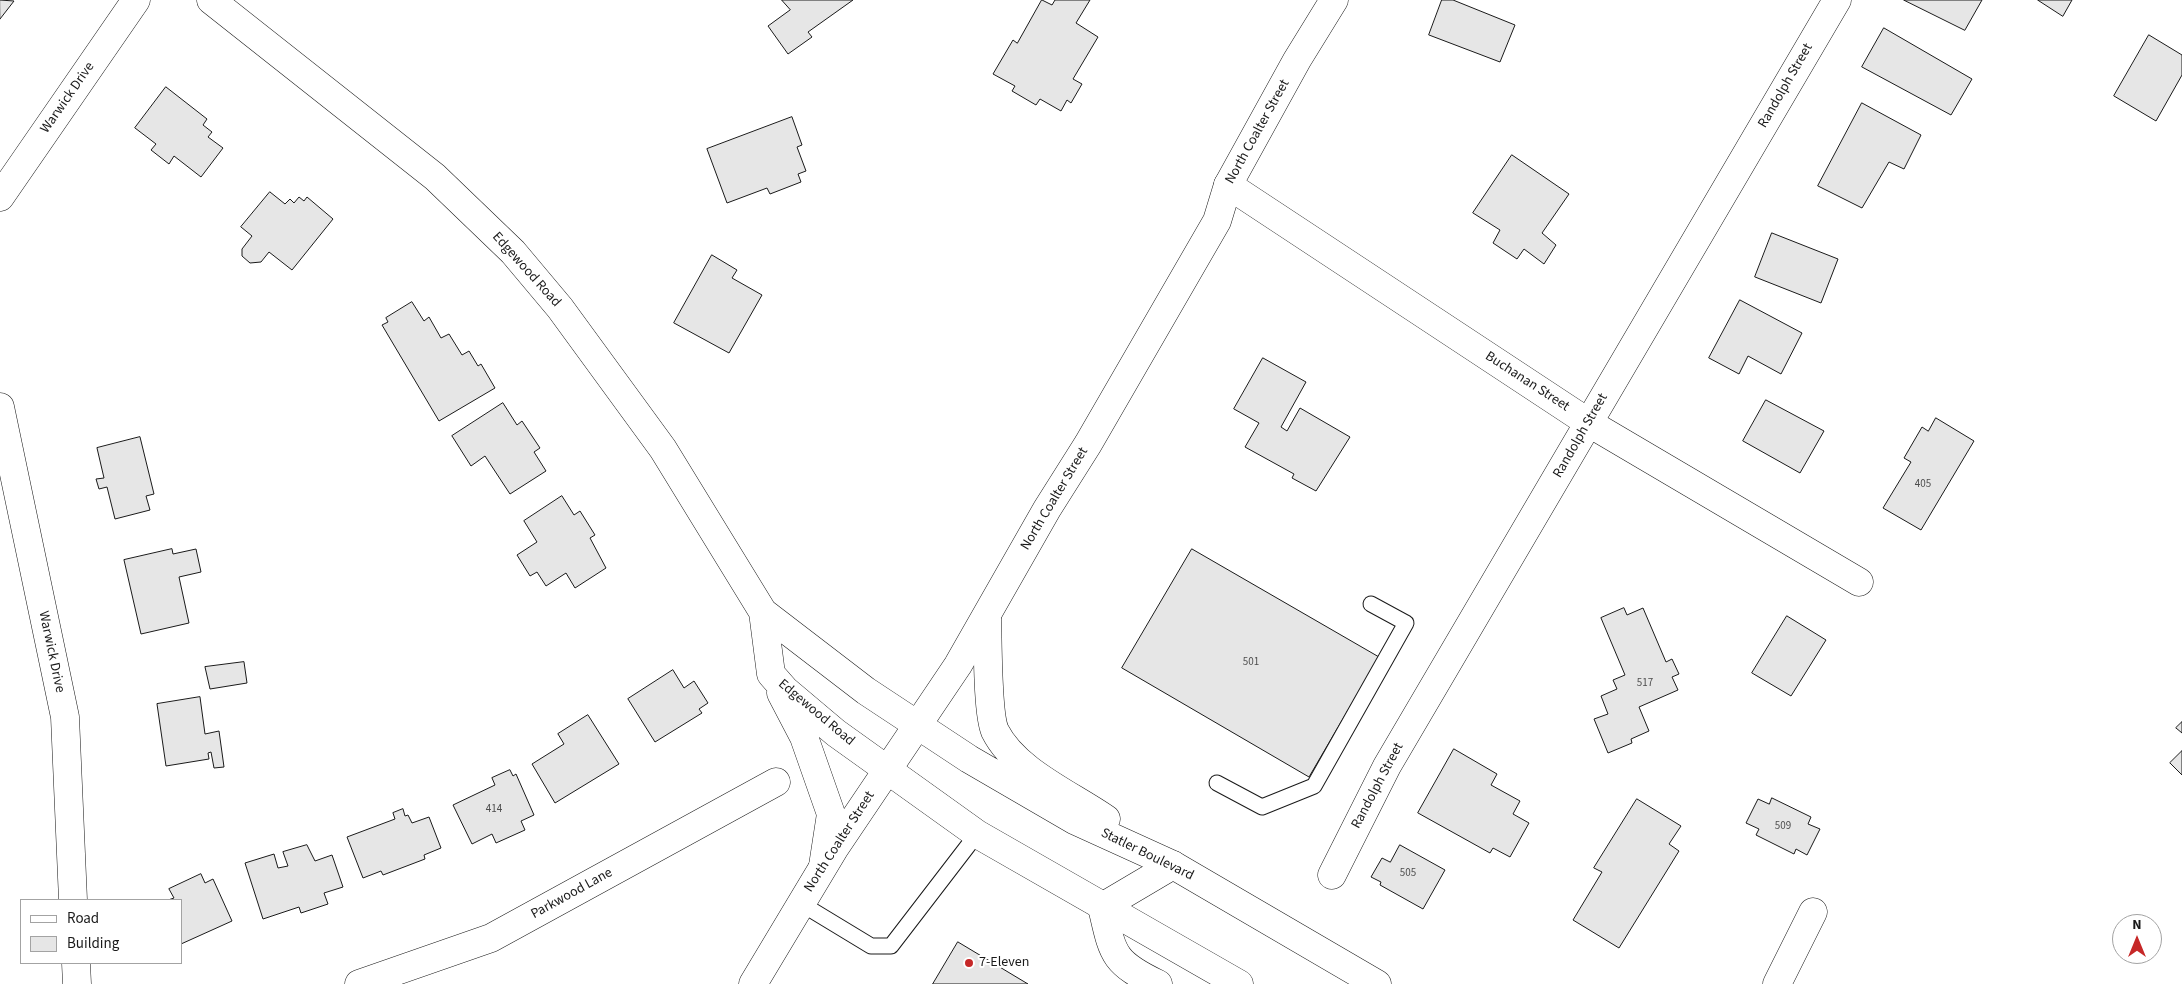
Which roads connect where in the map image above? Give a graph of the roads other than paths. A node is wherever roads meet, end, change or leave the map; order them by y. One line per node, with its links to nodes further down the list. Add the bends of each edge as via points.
1 (136, 0): 6 (street, Warwick Drive)
2 (211, 0): 11 (street, Edgewood Road, via 434,177 513,252 566,315 663,449)
3 (1334, 0): 5 (street, North Coalter Street)
4 (1837, 0): 8 (street, Randolph Street)
5 (1228, 185): 8 (street, Buchanan Street); 12 (street, North Coalter Street, via 1217,220)
6 (0, 197)
7 (0, 407): 22 (street, Warwick Drive, via 65,717)
8 (1589, 423): 9 (street, Buchanan Street); 21 (street, Randolph Street, via 1387,766)
9 (1859, 582)
10 (1370, 604): 17 (lane, via 1406,623 1314,786 1262,807)
11 (763, 612): 13 (street, Edgewood Road); 14 (street, Edgewood Road, via 850,680)
12 (987, 616): 14 (street, North Coalter Street); 19 (street, via 992,714 995,730 1007,748 1018,762)
13 (771, 674): 15 (street, Edgewood Road, via 836,733); 20 (street, via 804,737 831,814)
14 (917, 725): 15 (street, North Coalter Street); 19 (street, Statler Boulevard, via 1074,820)
15 (887, 770): 18 (street); 20 (street, North Coalter Street)
16 (776, 782): 28 (street, Parkwood Lane, via 491,938)
17 (1217, 783)
18 (977, 834): 23 (lane, via 891,946 871,946); 24 (street)
19 (1173, 865): 24 (street); 32 (street, Statler Boulevard)
20 (823, 866): 23 (street, North Coalter Street)
21 (1332, 875)
22 (74, 899)
23 (800, 903): 29 (street, North Coalter Street)
24 (1102, 907): 30 (street, via 1112,950 1123,964); 31 (street)
25 (1813, 912): 33 (street)
26 (76, 964): 27 (street)
27 (77, 984)
28 (359, 984)
29 (753, 984)
30 (1158, 984)
31 (1239, 984)
32 (1377, 984)
33 (1777, 984)

